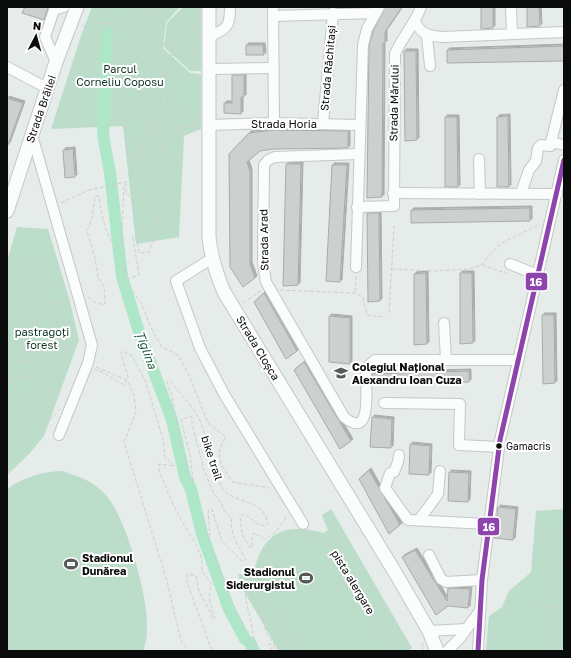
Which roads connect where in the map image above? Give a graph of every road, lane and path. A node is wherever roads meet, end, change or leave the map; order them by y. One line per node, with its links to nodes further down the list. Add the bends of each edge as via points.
1 (64, 7): 35 (street, via 54,10 45,37)
2 (107, 7): 21 (path, via 100,12)
3 (134, 7): 13 (path)
4 (141, 7): 11 (path)
5 (158, 7): 15 (path)
6 (175, 7): 15 (path)
7 (196, 7): 18 (path); 33 (path, via 174,28)
8 (230, 7): 30 (street, via 230,20 226,28)
9 (422, 7): 20 (street, Strada Mărului)
10 (511, 7): 28 (street)
11 (145, 9): 15 (path); 19 (path)
12 (378, 10): 17 (street); 52 (street, via 367,29 363,45)
13 (133, 11): 23 (path); 24 (path)
14 (273, 11): 17 (street); 38 (street)
15 (158, 12): 19 (path); 32 (path)
16 (74, 13): 25 (path); 35 (main road, Strada Brăilei)
17 (333, 13): 51 (street, Strada Răchitași)
18 (205, 16): 30 (main road, Strada Cloșca); 33 (path); 33 (path, via 196,67)
19 (145, 18): 24 (path)
20 (415, 22): 29 (street, via 419,30); 74 (street, Strada Mărului, via 400,43 396,54)
21 (94, 23): 22 (path); 25 (path)
22 (118, 24): 23 (path); 67 (path)
23 (121, 24): 26 (path)
24 (133, 24): 26 (path)
25 (92, 31): 49 (path, via 77,79)
26 (133, 31): 31 (path, via 137,40)
27 (564, 32): 28 (street)
28 (512, 33): 29 (street)
29 (427, 36): 36 (street)
30 (209, 37): 39 (main road, Strada Cloșca)
31 (141, 42): 32 (path); 44 (path, via 133,49 132,60)
32 (154, 43): 33 (path); 34 (path)
33 (172, 45): 46 (path)
34 (153, 50): 40 (path); 43 (path, via 162,52 165,57)
35 (56, 62): 41 (main road, Strada Brăilei)
36 (430, 66)
37 (7, 67): 41 (street)
38 (274, 68): 39 (street); 50 (street)
39 (210, 69): 53 (main road, Strada Cloșca)
40 (150, 82): 43 (path); 44 (path, via 141,85)
41 (48, 88): 57 (main road, Strada Brăilei)
42 (564, 90): 61 (street)
43 (161, 92): 47 (path); 56 (path)
44 (138, 94): 45 (path)
45 (140, 98): 48 (path); 59 (path, via 139,102)
46 (168, 98): 54 (path, via 200,126); 55 (path)
47 (153, 101): 48 (path); 56 (path)
48 (149, 103): 60 (path)
49 (70, 117)
50 (274, 123): 51 (street, Strada Horia); 53 (street, Strada Horia)
51 (323, 123): 52 (street, Strada Horia)
52 (360, 124): 66 (street)
53 (209, 125): 85 (main road, Strada Cloșca, via 209,237)
54 (187, 127): 55 (path); 63 (path)
55 (164, 129): 58 (path, via 164,133)
56 (157, 131): 58 (path)
57 (32, 135): 78 (street); 80 (main road, Strada Brăilei)
58 (158, 137): 60 (path); 63 (path)
59 (151, 138): 60 (path); 64 (path)
60 (154, 138): 69 (path, via 152,152)
61 (551, 142): 62 (street); 75 (street, via 550,146 541,145 538,148 536,161 529,170)
62 (564, 145)
63 (162, 149): 68 (path)
64 (141, 152): 65 (path, via 143,163 139,164); 65 (path, via 140,141 136,141)
65 (138, 153): 67 (path)
66 (358, 154): 79 (street); 91 (street, Strada Arad, via 274,157 264,165 263,263 266,282)
67 (128, 156): 78 (path, via 131,181 89,190)
68 (161, 158): 69 (path); 72 (path, via 166,167)
69 (155, 159): 73 (path, via 153,172)
70 (479, 159): 76 (street)
71 (564, 160): 77 (street)
72 (164, 181): 73 (path); 81 (path)
73 (158, 183): 82 (path)
74 (393, 193): 76 (street); 79 (street, Strada Mărului, via 394,206)
75 (521, 193): 76 (street); 77 (street)
76 (480, 194)
77 (557, 194): 83 (street)
78 (53, 207): 95 (street)
79 (357, 207): 87 (street)
80 (7, 211)
81 (168, 212): 82 (path); 82 (path, via 170,222 164,226 159,221)
82 (161, 213)
83 (551, 218): 86 (path, via 500,244); 90 (street)
84 (394, 226): 88 (path)
85 (212, 259): 97 (main road, Strada Cloșca, via 224,292); 129 (street, via 176,281 200,348)
86 (481, 265): 88 (path, via 458,271); 89 (path)
87 (356, 267): 93 (path)
88 (392, 269): 98 (path)
89 (509, 269): 90 (street)
90 (538, 275): 110 (street)
91 (270, 289): 93 (path); 97 (path, via 260,291); 109 (street, Strada Arad, via 344,417 350,421 358,422 367,409 366,371 375,360)
92 (20, 290): 94 (path, via 23,288); 94 (path, via 30,261 42,260 43,268 40,271 46,279); 100 (path); 103 (path, via 42,311 37,317 38,326 34,327 22,303 17,303 23,338)
93 (355, 293): 99 (path, via 363,296 367,315)
94 (42, 298): 96 (path, via 48,304)
95 (79, 299): 96 (path); 111 (street, via 92,345); 125 (path, bike trail, via 88,297 94,302 103,305 105,303 104,286 98,278 87,231 96,196 98,194 108,235 115,247 120,247 124,184 129,196 140,180 150,186 157,206 159,236 153,240 150,252 142,254 134,237 139,275 128,279 123,264 125,280 141,303 162,347 178,355 190,377 208,424 226,437 221,444 220,464 233,482 268,488)
96 (60, 304): 101 (path)
97 (234, 309): 142 (main road, Strada Cloșca)
98 (389, 313)
99 (383, 317)
100 (7, 319)
101 (64, 320): 104 (path, via 58,319); 106 (path)
102 (444, 323): 109 (street)
103 (7, 334)
104 (54, 336): 105 (path); 107 (path, via 30,352 10,358)
105 (56, 341): 106 (path, via 62,347); 108 (path, via 46,344 43,352 35,352 36,362 30,364 18,361 16,369 20,378 28,379 36,374 54,356 65,354)
106 (71, 347): 108 (path)
107 (7, 356)
108 (67, 359): 114 (path, via 61,368 40,385 29,401)
109 (446, 360): 110 (street)
110 (517, 360): 121 (street)
111 (88, 365): 113 (path); 113 (path, via 124,384); 120 (street)
112 (7, 374): 114 (path, via 10,379 12,372 17,400)
113 (127, 380): 144 (path, via 134,396 136,412 124,442 167,581 182,641); 145 (path, via 120,354 122,351 132,356 145,380 166,457 175,466 159,464 158,470 171,500 195,541 202,571 211,583 209,599 215,618 212,619 199,592 196,576 187,574 187,582)
114 (21, 403): 117 (path)
115 (384, 403): 121 (street, via 460,404 459,445)
116 (62, 406): 122 (path, via 39,432 33,436 23,437)
117 (7, 407)
118 (7, 414): 119 (path, via 24,418 30,414 44,391 52,390 55,393 41,422)
119 (7, 429)
120 (59, 435)
121 (499, 447): 128 (street)
122 (7, 449)
123 (399, 454): 127 (street, via 397,468 390,473 385,488 408,520)
124 (440, 471): 127 (street, via 438,494)
125 (274, 486)
126 (291, 513): 143 (path, bike trail, via 276,532 265,539 254,533 250,548 242,534 240,516 244,514 265,526 268,524 263,512 225,493 195,411 170,381 167,382 191,483 193,480 190,455 181,420 190,416 206,476 223,510 232,518 230,523 235,538 246,560 242,561 222,541 212,509 208,511 210,535 206,532 228,594)
127 (419, 520): 128 (street)
128 (489, 524): 136 (street)
129 (300, 529): 151 (path, via 280,538 265,557 260,582 269,603); 152 (path, pista alergare, via 333,547 390,644)
130 (564, 533): 132 (path, via 558,533)
131 (564, 550): 132 (path)
132 (554, 552): 135 (path)
133 (429, 555): 136 (street, via 441,580)
134 (564, 561): 135 (path)
135 (553, 563): 138 (path)
136 (482, 580): 140 (street)
137 (529, 604): 138 (path)
138 (548, 607): 139 (path); 156 (path)
139 (564, 608)
140 (479, 612): 141 (street); 155 (street)
141 (466, 629): 142 (street); 154 (street)
142 (429, 631): 153 (main road, Strada Cloșca)
143 (249, 637): 146 (path); 147 (path)
144 (190, 651)
145 (212, 651)
146 (246, 651)
147 (257, 651): 150 (path, via 245,603 245,582 263,618 266,632)
148 (272, 651): 149 (path, via 269,644 273,645)
149 (275, 651)
150 (279, 651)
151 (300, 651)
152 (387, 651)
153 (437, 651)
154 (447, 651)
155 (478, 651)
156 (546, 651)

